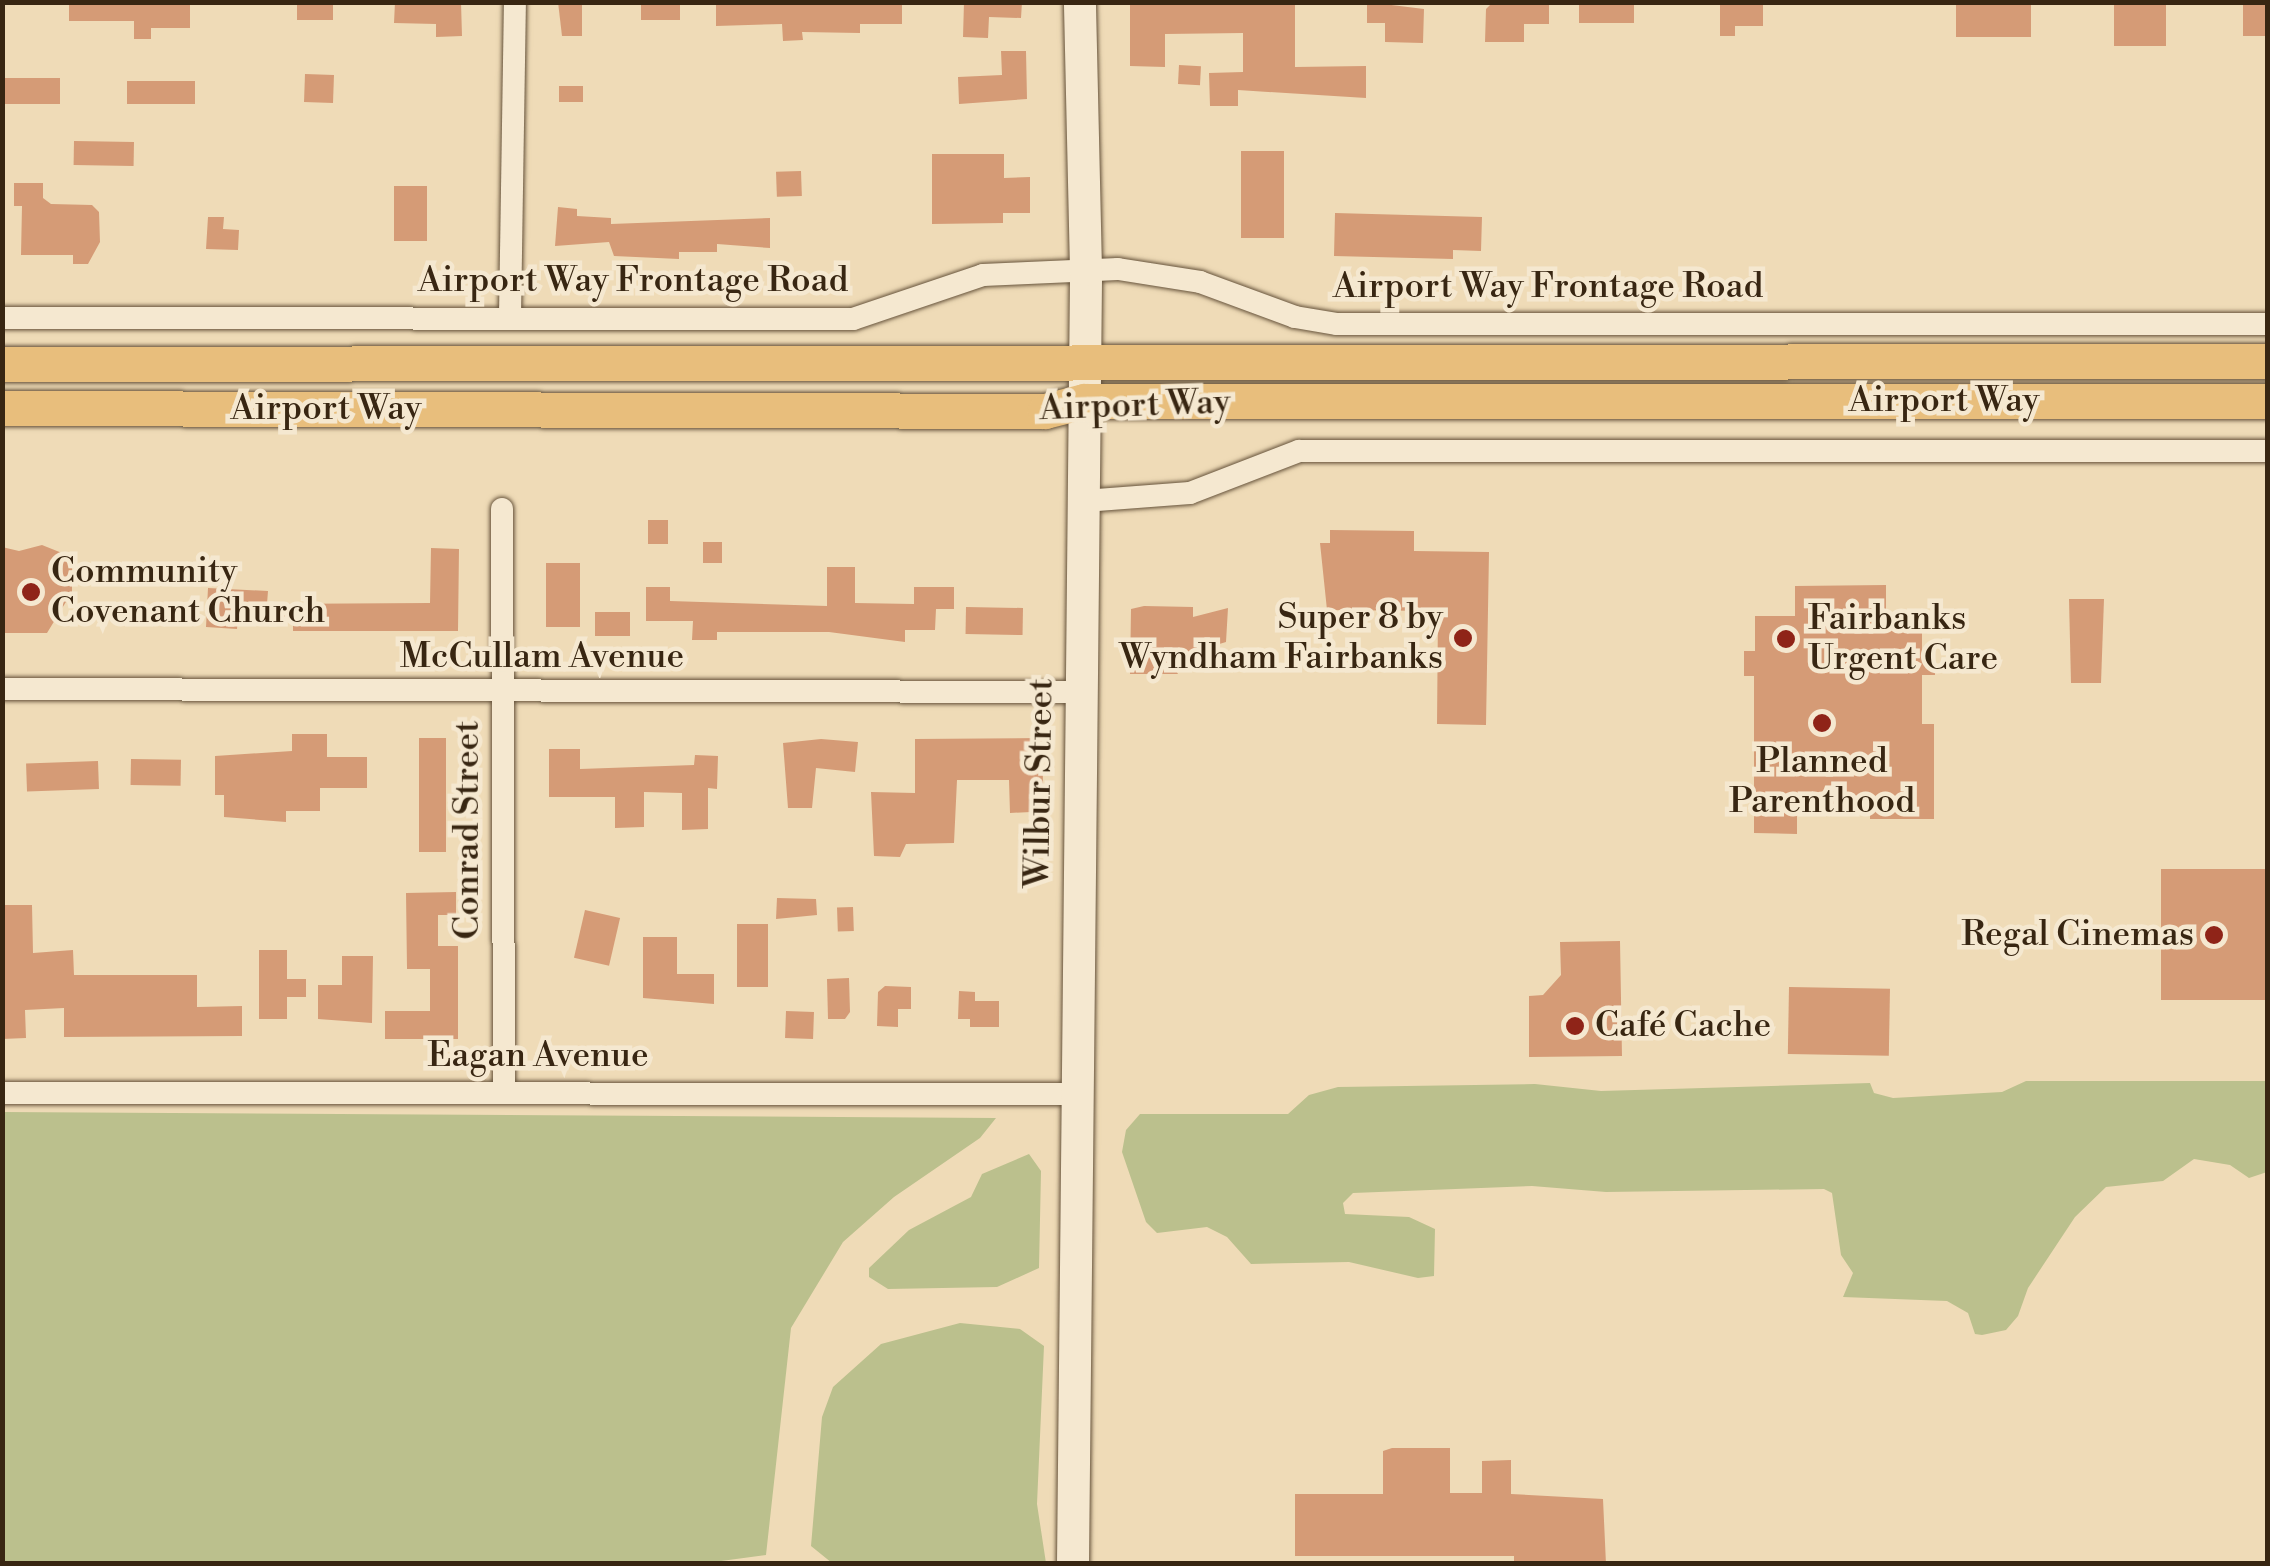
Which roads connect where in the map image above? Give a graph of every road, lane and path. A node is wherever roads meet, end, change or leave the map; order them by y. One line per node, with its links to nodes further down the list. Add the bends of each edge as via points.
1 (515, 2): 4 (street)
2 (1080, 2): 3 (street, Wilbur Street)
3 (1086, 270): 4 (street, Airport Way Frontage Road, via 983,276 853,319); 6 (street, Airport Way Frontage Road, via 1200,282 1295,318 1336,324); 9 (street, Wilbur Street)
4 (510, 316): 5 (street, Airport Way Frontage Road)
5 (2, 318)
6 (2268, 324)
7 (2268, 361): 9 (main road, Airport Way)
8 (2, 364): 9 (main road, Airport Way)
9 (1086, 364): 10 (street, Wilbur Street)
10 (1084, 401): 11 (main road, Airport Way); 12 (main road, Airport Way, via 1044,411); 14 (street, Wilbur Street)
11 (2268, 401)
12 (2, 408)
13 (2268, 452): 14 (street, via 1299,451 1190,493)
14 (1084, 501): 18 (street, Wilbur Street)
15 (502, 509): 17 (street, Conrad Street)
16 (2, 689): 17 (street, McCullam Avenue)
17 (503, 692): 18 (street, McCullam Avenue); 19 (street, Conrad Street)
18 (1080, 692): 21 (street, Wilbur Street)
19 (504, 1091): 20 (street, Eagan Avenue); 21 (street, Eagan Avenue)
20 (2, 1093)
21 (1074, 1094): 22 (street, Wilbur Street)
22 (1074, 1564)

